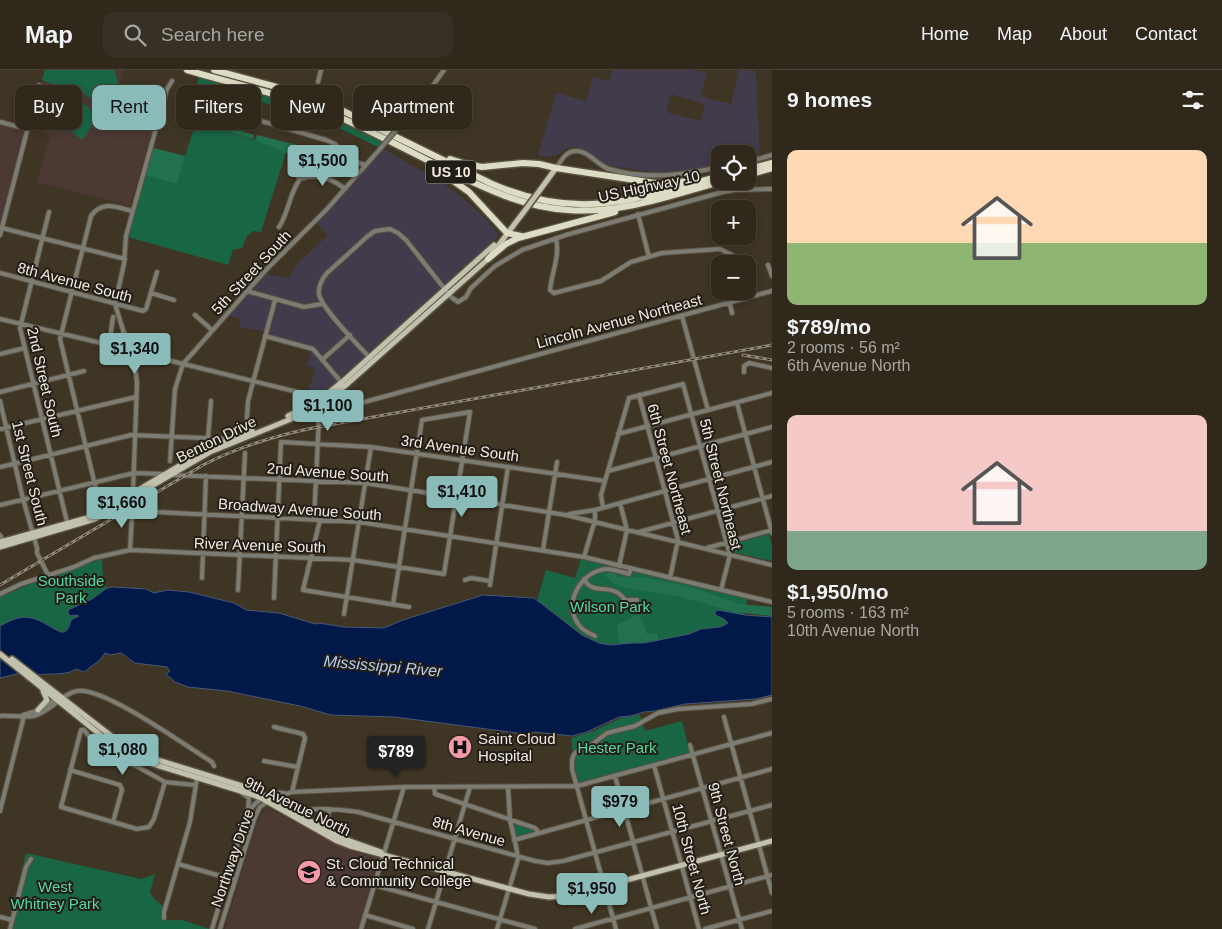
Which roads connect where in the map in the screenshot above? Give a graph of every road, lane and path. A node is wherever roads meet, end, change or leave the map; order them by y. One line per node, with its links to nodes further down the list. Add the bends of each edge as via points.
1 (188, 70): 12 (highway, US Highway 10 / US 10, via 315,107)
2 (214, 70): 11 (highway, US 10, via 309,98)
3 (321, 70): 6 (street)
4 (444, 70): 16 (street, 5th Street South, bridge)
5 (172, 81): 30 (street)
6 (318, 82)
7 (261, 121): 16 (street, via 326,140 335,144 350,160)
8 (0, 122): 9 (street)
9 (15, 126)
10 (27, 130): 34 (street)
11 (406, 141): 17 (highway, via 466,164); 23 (highway, US 10, via 504,189 538,200 566,204 632,200)
12 (398, 145): 29 (highway, US Highway 10 / US 10, via 490,191 534,206 592,211); 35 (highway, via 460,184)
13 (772, 155): 14 (street)
14 (756, 160)
15 (772, 163): 18 (highway)
16 (365, 165): 28 (street, 5th Street South)
17 (559, 166): 21 (street, via 567,154 576,151 606,168 650,175 681,175); 24 (highway, via 655,183); 35 (main road, Benton Drive, bridge)
18 (756, 167)
19 (292, 168): 25 (street)
20 (772, 168): 22 (highway)
21 (711, 170)
22 (756, 173)
23 (711, 178)
24 (711, 178)
25 (300, 179): 28 (street, via 321,177); 33 (street)
26 (711, 184): 29 (highway, US Highway 10 / US 10)
27 (772, 188): 32 (street, via 723,192)
28 (345, 189): 50 (street, 5th Street South)
29 (652, 201): 37 (highway)
30 (132, 211): 40 (street, via 109,206 95,210); 44 (street)
31 (49, 212): 39 (street, 2nd Street South)
32 (638, 214): 38 (street); 42 (street)
33 (279, 227)
34 (2, 228): 36 (street); 39 (street)
35 (507, 232): 37 (highway); 43 (main road, Benton Drive); 53 (main road, Benton Drive)
36 (0, 235)
37 (526, 236): 43 (highway, via 512,240)
38 (556, 238): 42 (street, via 558,254 551,292 601,281 627,264); 53 (street, via 500,262 477,282 462,301 454,300)
39 (42, 239): 40 (street); 49 (street, 2nd Street South)
40 (82, 248): 44 (street); 52 (street)
41 (731, 255): 42 (street, via 720,249)
42 (649, 257)
43 (488, 258): 53 (main road, Benton Drive)
44 (125, 259): 61 (street)
45 (768, 265): 48 (street)
46 (157, 272): 54 (street)
47 (0, 273): 49 (street, 8th Avenue South)
48 (772, 276)
49 (31, 282): 52 (street, 8th Avenue South); 68 (street, 2nd Street South)
50 (247, 291): 57 (street); 69 (street, 5th Street South)
51 (772, 291): 55 (street, Lincoln Avenue Northeast)
52 (71, 292): 61 (street, 8th Avenue South); 70 (street)
53 (447, 292): 62 (street, via 406,240 386,229 368,236 327,273 319,290); 80 (main road, Benton Drive)
54 (151, 293): 56 (street); 61 (street, 8th Avenue South, via 145,311)
55 (756, 295)
56 (174, 300)
57 (275, 300): 62 (street, via 304,307); 72 (street)
58 (729, 300): 60 (street)
59 (740, 300): 60 (street, Lincoln Avenue Northeast)
60 (730, 303): 63 (street); 65 (street, Lincoln Avenue Northeast)
61 (115, 304): 73 (street)
62 (322, 304): 71 (street)
63 (732, 312)
64 (195, 315): 69 (street)
65 (682, 316): 99 (street, Lincoln Avenue Northeast, via 346,407); 101 (street)
66 (113, 318): 74 (street)
67 (0, 319): 68 (street)
68 (20, 324): 70 (street); 75 (street, 2nd Street South)
69 (212, 330): 81 (street, 5th Street South)
70 (60, 334): 74 (street); 85 (street)
71 (350, 335): 79 (street); 80 (street)
72 (265, 336): 79 (street, via 309,347); 86 (street)
73 (125, 343): 74 (street); 76 (street); 78 (street)
74 (112, 346): 76 (street)
75 (25, 348): 77 (street); 87 (street, 2nd Street South)
76 (122, 348): 78 (street)
77 (0, 354)
78 (135, 354): 81 (street); 94 (street)
79 (323, 359): 88 (street)
80 (371, 359): 88 (main road, Benton Drive)
81 (183, 364): 86 (street); 113 (street, 5th Street South, via 175,389)
82 (772, 368): 84 (street, via 749,363 744,366)
83 (84, 371): 85 (street)
84 (744, 372)
85 (68, 375): 87 (street); 102 (street)
86 (253, 381): 92 (street); 112 (street)
87 (33, 384): 90 (street); 104 (street, 2nd Street South)
88 (343, 384): 89 (main road, Benton Drive); 95 (main road, Benton Drive)
89 (339, 390): 95 (main road, Benton Drive); 99 (main road)
90 (0, 392)
91 (772, 393): 98 (street)
92 (306, 394): 95 (street); 100 (main road, via 310,400)
93 (639, 395): 103 (street, 5th Street Northeast, via 683,384); 105 (street, 6th Street Northeast); 109 (street, via 629,398)
94 (136, 396): 102 (street); 111 (street)
95 (324, 399): 99 (street); 100 (main road, Benton Drive); 112 (main road, Benton Drive, via 296,416)
96 (0, 401): 106 (street, 1st Street South)
97 (210, 401): 114 (street)
98 (737, 403): 101 (street); 110 (street)
99 (336, 405): 116 (street, via 319,418)
100 (308, 406): 112 (main road, Benton Drive)
101 (708, 410): 103 (street)
102 (77, 411): 104 (street); 117 (street)
103 (692, 414): 105 (street); 118 (street, 5th Street Northeast)
104 (42, 419): 106 (street); 123 (street, 2nd Street South)
105 (647, 426): 109 (street); 124 (street, 6th Street Northeast)
106 (7, 427): 108 (street); 129 (street, 1st Street South)
107 (772, 427): 110 (street)
108 (0, 429)
109 (618, 434): 134 (street)
110 (745, 434): 118 (street); 132 (street)
111 (135, 435): 113 (street); 117 (street); 135 (street)
112 (246, 435): 115 (main road, Benton Drive); 120 (main road, Benton Drive)
113 (172, 436): 114 (street); 125 (street, 5th Street South)
114 (208, 438): 115 (street); 120 (street)
115 (230, 439): 120 (main road, Benton Drive)
116 (318, 444): 119 (street, 3rd Avenue South); 143 (street, 3rd Avenue South, via 281,442); 145 (street)
117 (85, 446): 123 (street); 147 (street)
118 (701, 446): 124 (street); 142 (street, 5th Street Northeast)
119 (371, 447): 122 (street, 3rd Avenue South); 148 (street)
120 (209, 450): 133 (main road, Benton Drive); 137 (main road, Benton Drive)
121 (245, 452): 141 (street)
122 (416, 453): 126 (street, 3rd Avenue South); 126 (street, via 422,420 470,412); 150 (street)
123 (50, 454): 129 (street); 149 (street, 2nd Street South)
124 (656, 458): 134 (street); 151 (street, 6th Street Northeast)
125 (170, 460)
126 (462, 460): 131 (street, 3rd Avenue South); 154 (street)
127 (557, 462): 138 (street)
128 (772, 462): 132 (street, 2nd Avenue South)
129 (15, 464): 130 (street); 155 (street, 1st Street South)
130 (0, 467)
131 (508, 467): 138 (street, 3rd Avenue South); 159 (street)
132 (754, 467): 142 (street, 2nd Avenue South); 156 (street)
133 (184, 471): 139 (main road, Benton Drive); 140 (street, 2nd Avenue South)
134 (608, 471): 146 (street)
135 (134, 473): 136 (street, 2nd Avenue South); 147 (street, 2nd Avenue South); 152 (street)
136 (152, 474): 137 (street, 2nd Avenue South); 144 (main road)
137 (165, 474): 139 (street, 2nd Avenue South); 144 (main road, Benton Drive)
138 (554, 474): 146 (street, 3rd Avenue South); 163 (street)
139 (172, 475): 140 (street, 2nd Avenue South); 164 (main road, Benton Drive)
140 (206, 476): 141 (street, 2nd Avenue South); 165 (street)
141 (243, 478): 143 (street, 2nd Avenue South); 167 (street)
142 (710, 478): 151 (street, 2nd Avenue South); 162 (street, 5th Street Northeast)
143 (280, 480): 145 (street, 2nd Avenue South); 168 (street)
144 (154, 481): 152 (main road, Benton Drive)
145 (316, 481): 148 (street, 2nd Avenue South); 169 (street)
146 (605, 481): 160 (street, via 601,495)
147 (94, 482): 149 (street, 2nd Avenue South); 164 (street)
148 (365, 483): 150 (street, 2nd Avenue South); 171 (street)
149 (58, 490): 155 (street, 2nd Avenue South); 174 (street, 2nd Street South)
150 (410, 490): 154 (street, 2nd Avenue South); 175 (street)
151 (665, 490): 157 (street, 2nd Avenue South); 173 (street, 6th Street Northeast)
152 (133, 493): 164 (main road, Benton Drive)
153 (772, 496): 156 (street)
154 (456, 498): 159 (street, 2nd Avenue South); 181 (street)
155 (23, 499): 158 (street, 2nd Avenue South); 180 (street, 1st Street South)
156 (763, 499): 162 (street); 177 (street)
157 (620, 503): 160 (street, 2nd Avenue South); 176 (street)
158 (0, 505)
159 (502, 505): 163 (street, 2nd Avenue South); 183 (street)
160 (603, 507): 161 (street, 2nd Avenue South)
161 (595, 510): 166 (street, 2nd Avenue South); 172 (street)
162 (718, 510): 173 (street); 182 (street, 5th Street Northeast)
163 (548, 512): 166 (street, 2nd Avenue South); 188 (street)
164 (102, 513): 174 (main road, Benton Drive)
165 (205, 515): 167 (street, Broadway Avenue South); 187 (street, Broadway Avenue South, via 133,512); 189 (street)
166 (566, 515): 172 (street, 2nd Avenue South)
167 (241, 516): 168 (street, Broadway Avenue South); 190 (street)
168 (278, 518): 169 (street, Broadway Avenue South); 192 (street)
169 (314, 520): 170 (street, Broadway Avenue South)
170 (320, 520): 171 (street, Broadway Avenue South); 194 (street)
171 (359, 522): 175 (street, Broadway Avenue South); 195 (street)
172 (594, 522): 176 (street, 2nd Avenue South); 193 (street)
173 (674, 522): 178 (street); 184 (street, 6th Street Northeast)
174 (68, 526): 180 (main road, Benton Drive)
175 (405, 529): 181 (street, Broadway Avenue South); 198 (street)
176 (627, 530): 178 (street, 2nd Avenue South); 197 (street)
177 (772, 531): 182 (street)
178 (638, 532): 184 (street, 2nd Avenue South)
179 (0, 535): 185 (street)
180 (34, 535): 185 (main road, Benton Drive); 200 (street, 1st Street South, via 37,551)
181 (450, 536): 183 (street, Broadway Avenue South); 198 (street, River Avenue South, via 444,574)
182 (727, 542): 186 (street); 191 (street, 5th Street Northeast)
183 (496, 543): 188 (street, Broadway Avenue South); 203 (street, via 490,583 471,578)
184 (678, 543): 186 (street, 2nd Avenue South); 202 (street, 6th Street Northeast)
185 (2, 544)
186 (706, 549): 191 (street, 2nd Avenue South)
187 (130, 550): 189 (street, River Avenue South); 200 (street, River Avenue South)
188 (543, 550): 193 (street, Broadway Avenue South)
189 (203, 554): 190 (street, River Avenue South); 201 (street)
190 (240, 555): 192 (street, River Avenue South); 205 (street)
191 (730, 555): 196 (street, 2nd Avenue South); 206 (street, 5th Street Northeast)
192 (276, 557): 194 (street, River Avenue South); 209 (street)
193 (584, 557): 197 (street, Broadway Avenue South)
194 (311, 558): 195 (street, River Avenue South); 208 (street, via 303,590)
195 (353, 560): 198 (street, River Avenue South); 208 (street)
196 (772, 565)
197 (619, 566): 199 (street, Broadway Avenue South)
198 (399, 567): 212 (street)
199 (631, 568): 202 (street); 204 (street, via 629,574 607,569 590,574)
200 (48, 574): 207 (street, River Avenue South)
201 (202, 578)
202 (670, 578): 206 (street)
203 (465, 580)
204 (584, 580): 210 (street, via 593,589 616,591 625,600); 215 (street, via 573,598 574,616 584,631)
205 (238, 590)
206 (722, 590): 211 (street)
207 (0, 594)
208 (347, 597): 212 (street); 214 (street)
209 (274, 598)
210 (637, 600)
211 (772, 602)
212 (392, 604): 213 (street)
213 (409, 607)
214 (344, 614)
215 (595, 636)
216 (0, 651): 217 (main road, 9th Avenue North)
217 (39, 684): 218 (main road, 9th Avenue North); 220 (main road, via 47,699)
218 (60, 699): 220 (street); 221 (street, via 34,716); 231 (street, via 84,690 113,700); 237 (main road, 9th Avenue North, via 124,753); 249 (main road, 9th Avenue North, via 132,752 238,784)
219 (772, 699): 241 (street, via 658,713 635,726 607,733 574,754 572,769)
220 (38, 710): 221 (street)
221 (23, 715): 222 (street); 254 (street)
222 (0, 716)
223 (724, 717): 227 (street)
224 (274, 728): 232 (street, via 303,734)
225 (772, 735): 227 (street)
226 (690, 744): 228 (street, 9th Street North)
227 (732, 744): 228 (street); 236 (street)
228 (693, 755): 230 (street); 246 (street, 9th Street North)
229 (264, 761): 232 (street)
230 (654, 765): 235 (street); 248 (street, 10th Street North)
231 (214, 766)
232 (298, 767): 247 (street)
233 (772, 769): 236 (street)
234 (70, 770): 238 (street, via 81,730 84,730 117,758); 261 (street, via 120,785 122,790); 261 (street, via 60,807)
235 (615, 776): 241 (street); 253 (street)
236 (741, 777): 246 (street); 255 (street)
237 (197, 778): 239 (street); 240 (main road, 9th Avenue North)
238 (164, 782): 239 (street); 261 (street, via 149,827 137,829)
239 (195, 785): 278 (street, via 190,822)
240 (226, 786): 249 (main road, 9th Avenue North); 257 (street, via 249,798)
241 (577, 786): 245 (street); 259 (street)
242 (404, 787): 243 (street); 247 (street); 262 (street)
243 (434, 787): 244 (street); 250 (street, via 435,794)
244 (470, 787): 245 (street); 250 (street)
245 (508, 787): 258 (street)
246 (702, 788): 248 (street); 260 (street, 9th Street North)
247 (292, 792): 249 (street, via 278,792)
248 (664, 798): 253 (street); 264 (street, 10th Street North)
249 (266, 799): 256 (main road, 9th Avenue North); 257 (street, Northway Drive, via 250,809); 270 (street, Northway Drive, via 254,817); 273 (main road, 9th Avenue North, via 337,841)
250 (466, 804): 258 (street); 267 (street)
251 (772, 805): 255 (street, 8th Avenue)
252 (330, 809): 256 (street, 8th Avenue, via 304,810); 262 (street, 8th Avenue, via 358,812); 263 (street)
253 (624, 809): 259 (street); 271 (street)
254 (0, 811)
255 (750, 811): 260 (street, 8th Avenue); 272 (street)
256 (298, 814): 263 (main road, 9th Avenue North)
257 (246, 816): 266 (street, Northway Drive)
258 (510, 820): 265 (street, via 535,828); 268 (street)
259 (587, 820): 265 (street); 274 (street)
260 (711, 821): 264 (street, 8th Avenue); 275 (street, 9th Street North)
261 (113, 822)
262 (394, 822): 267 (street, 8th Avenue); 273 (street)
263 (324, 829): 273 (main road, 9th Avenue North)
264 (673, 832): 271 (street, 8th Avenue); 279 (street, 10th Street North)
265 (539, 833): 268 (street)
266 (239, 839): 270 (street); 283 (street, Northway Drive)
267 (456, 839): 276 (street, 8th Avenue); 280 (street)
268 (514, 840): 276 (street)
269 (772, 840): 272 (main road, 9th Avenue North)
270 (247, 841): 284 (street, Northway Drive)
271 (634, 842): 274 (street, 8th Avenue); 281 (street)
272 (759, 844): 275 (main road, 9th Avenue North); 282 (street)
273 (384, 853): 280 (main road, 9th Avenue North); 285 (street)
274 (595, 853): 276 (street, 8th Avenue, via 548,863); 286 (street)
275 (721, 854): 279 (main road, 9th Avenue North); 287 (street, 9th Street North)
276 (518, 857): 288 (street)
277 (31, 859): 299 (street, via 26,866)
278 (178, 864): 283 (street); 296 (street)
279 (682, 865): 281 (main road, 9th Avenue North); 290 (street, 10th Street North)
280 (446, 871): 288 (main road, 9th Avenue North); 291 (street)
281 (643, 875): 286 (main road, 9th Avenue North); 292 (street)
282 (770, 876): 287 (street); 289 (street)
283 (227, 878): 284 (street); 302 (street, Northway Drive)
284 (235, 880): 303 (street, Northway Drive)
285 (374, 885): 291 (street); 294 (street)
286 (604, 886): 288 (main road, 9th Avenue North, via 555,897); 298 (street)
287 (729, 887): 290 (street); 300 (street, 9th Street North)
288 (510, 888): 297 (street)
289 (772, 893)
290 (690, 898): 292 (street); 312 (street, 10th Street North)
291 (436, 902): 297 (street); 306 (street)
292 (652, 908): 298 (street); 311 (street)
293 (772, 911): 300 (street)
294 (365, 915): 304 (street); 305 (street)
295 (0, 917): 299 (street)
296 (164, 918)
297 (500, 919): 307 (street); 308 (street)
298 (613, 919): 309 (street); 310 (street)
299 (12, 920): 301 (street)
300 (739, 920): 313 (street); 314 (street, 9th Street North)
301 (10, 929)
302 (212, 929)
303 (220, 929)
304 (361, 929)
305 (413, 929)
306 (428, 929)
307 (497, 929)
308 (535, 929)
309 (576, 929)
310 (616, 929)
311 (657, 929)
312 (699, 929)
313 (705, 929)
314 (742, 929)

